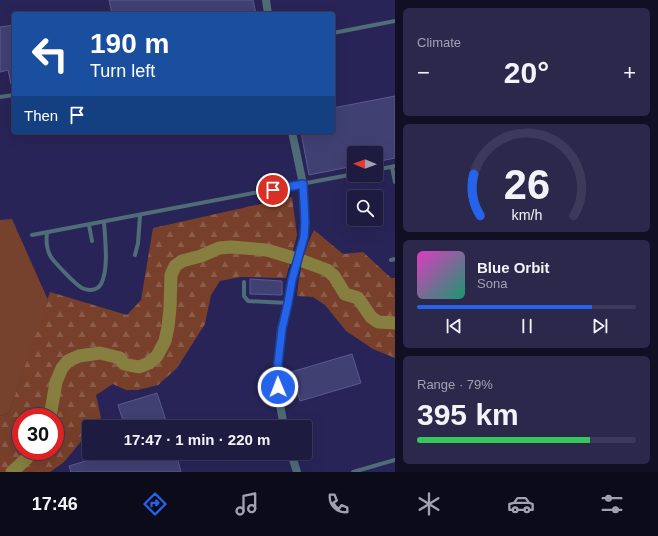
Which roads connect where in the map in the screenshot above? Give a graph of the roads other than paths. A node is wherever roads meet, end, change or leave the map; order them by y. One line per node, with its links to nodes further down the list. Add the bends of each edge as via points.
1 (266, 0): 2 (street)
2 (268, 12)
3 (395, 21): 4 (lane)
4 (335, 33)
5 (12, 95): 6 (lane)
6 (0, 97)
7 (292, 134): 12 (street)
8 (394, 166): 9 (lane); 11 (lane)
9 (383, 168)
10 (347, 175): 12 (lane)
11 (395, 182)
12 (303, 184): 13 (lane); 21 (street, via 304,237)
13 (140, 216): 14 (lane); 19 (lane)
14 (104, 222): 15 (lane); 16 (lane, via 103,277 101,285 92,290 80,287 51,256 46,244)
15 (89, 225): 16 (lane); 18 (lane)
16 (47, 233): 17 (lane)
17 (32, 235)
18 (92, 241)
19 (135, 255)
20 (244, 282): 21 (lane, via 244,296 248,301)
21 (288, 303): 22 (street, via 282,329 278,375)
22 (283, 420)
23 (293, 460): 25 (street)
24 (395, 460): 26 (lane)
25 (297, 472)
26 (353, 472)

